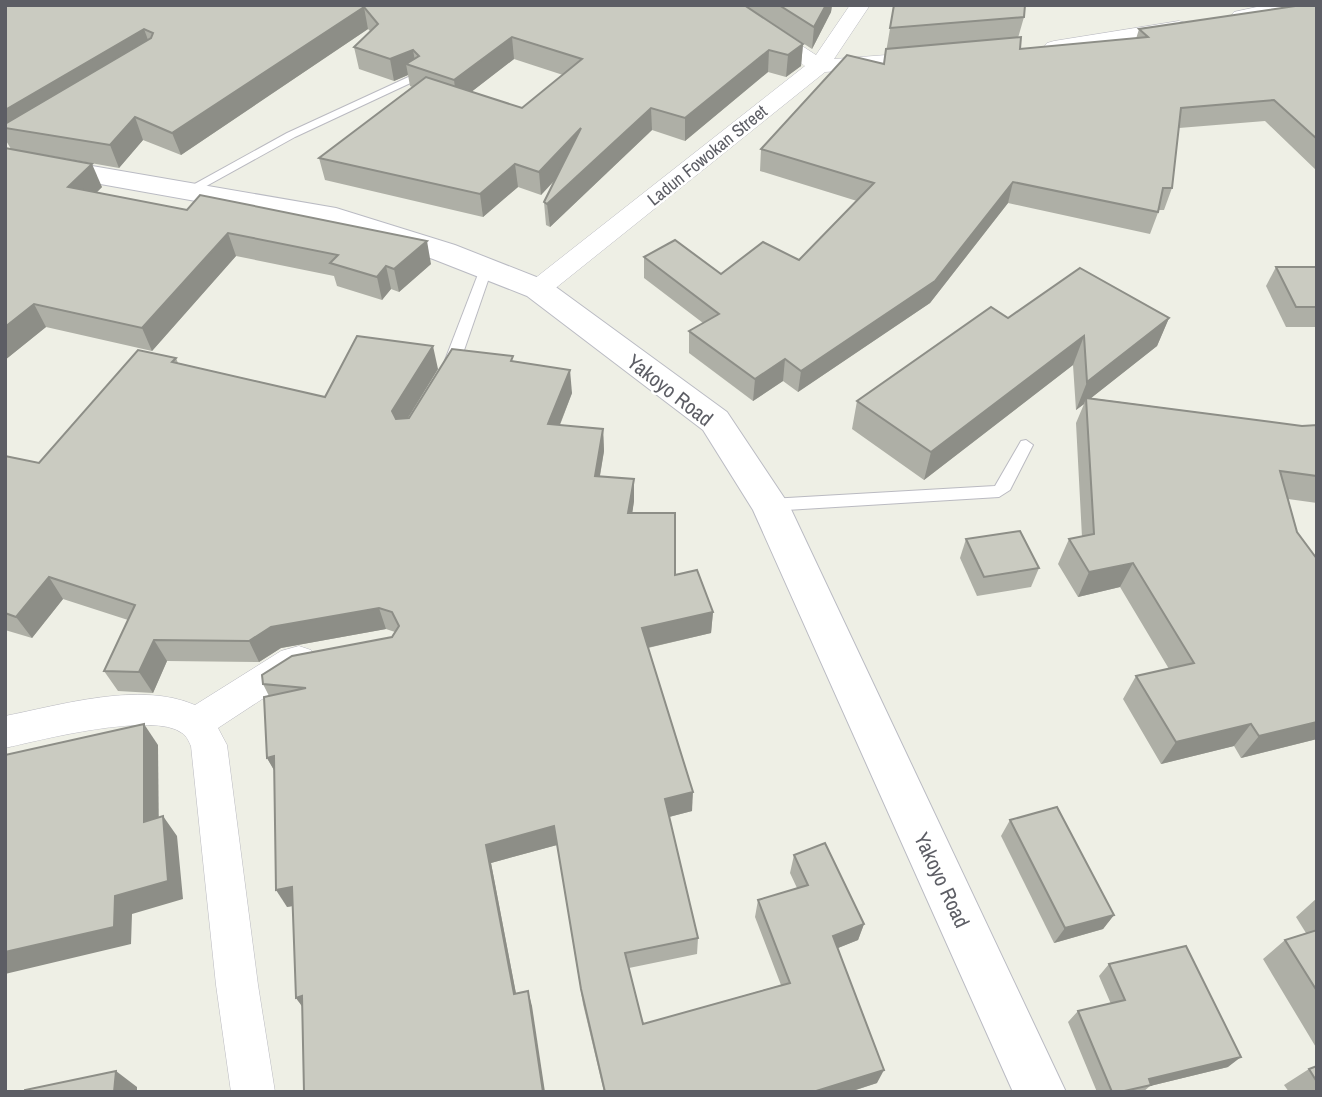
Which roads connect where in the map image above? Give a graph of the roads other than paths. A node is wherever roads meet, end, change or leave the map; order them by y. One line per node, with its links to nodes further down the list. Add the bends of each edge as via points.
1 (725, 5): 8 (street)
2 (859, 5): 8 (street, Ladun Fowokan Street)
3 (1297, 5): 4 (street, via 1227,19)
4 (1221, 12)
5 (1200, 24): 6 (street)
6 (1030, 50)
7 (951, 56): 8 (street)
8 (819, 66): 13 (street, Ladun Fowokan Street)
9 (415, 76): 11 (lane)
10 (5, 159): 11 (main road, Yakoyo Road)
11 (188, 191): 12 (main road, Yakoyo Road, via 336,218)
12 (486, 269): 13 (main road, Yakoyo Road); 14 (lane, via 454,359)
13 (538, 289): 16 (main road, Yakoyo Road, via 715,421)
14 (441, 380)
15 (1026, 446): 16 (lane, via 999,491)
16 (770, 505): 21 (main road, Yakoyo Road)
17 (333, 655): 18 (street, via 293,661)
18 (196, 723): 19 (street, via 171,711 130,710); 20 (street, via 209,745)
19 (5, 732)
20 (253, 1092)
21 (1040, 1092)

